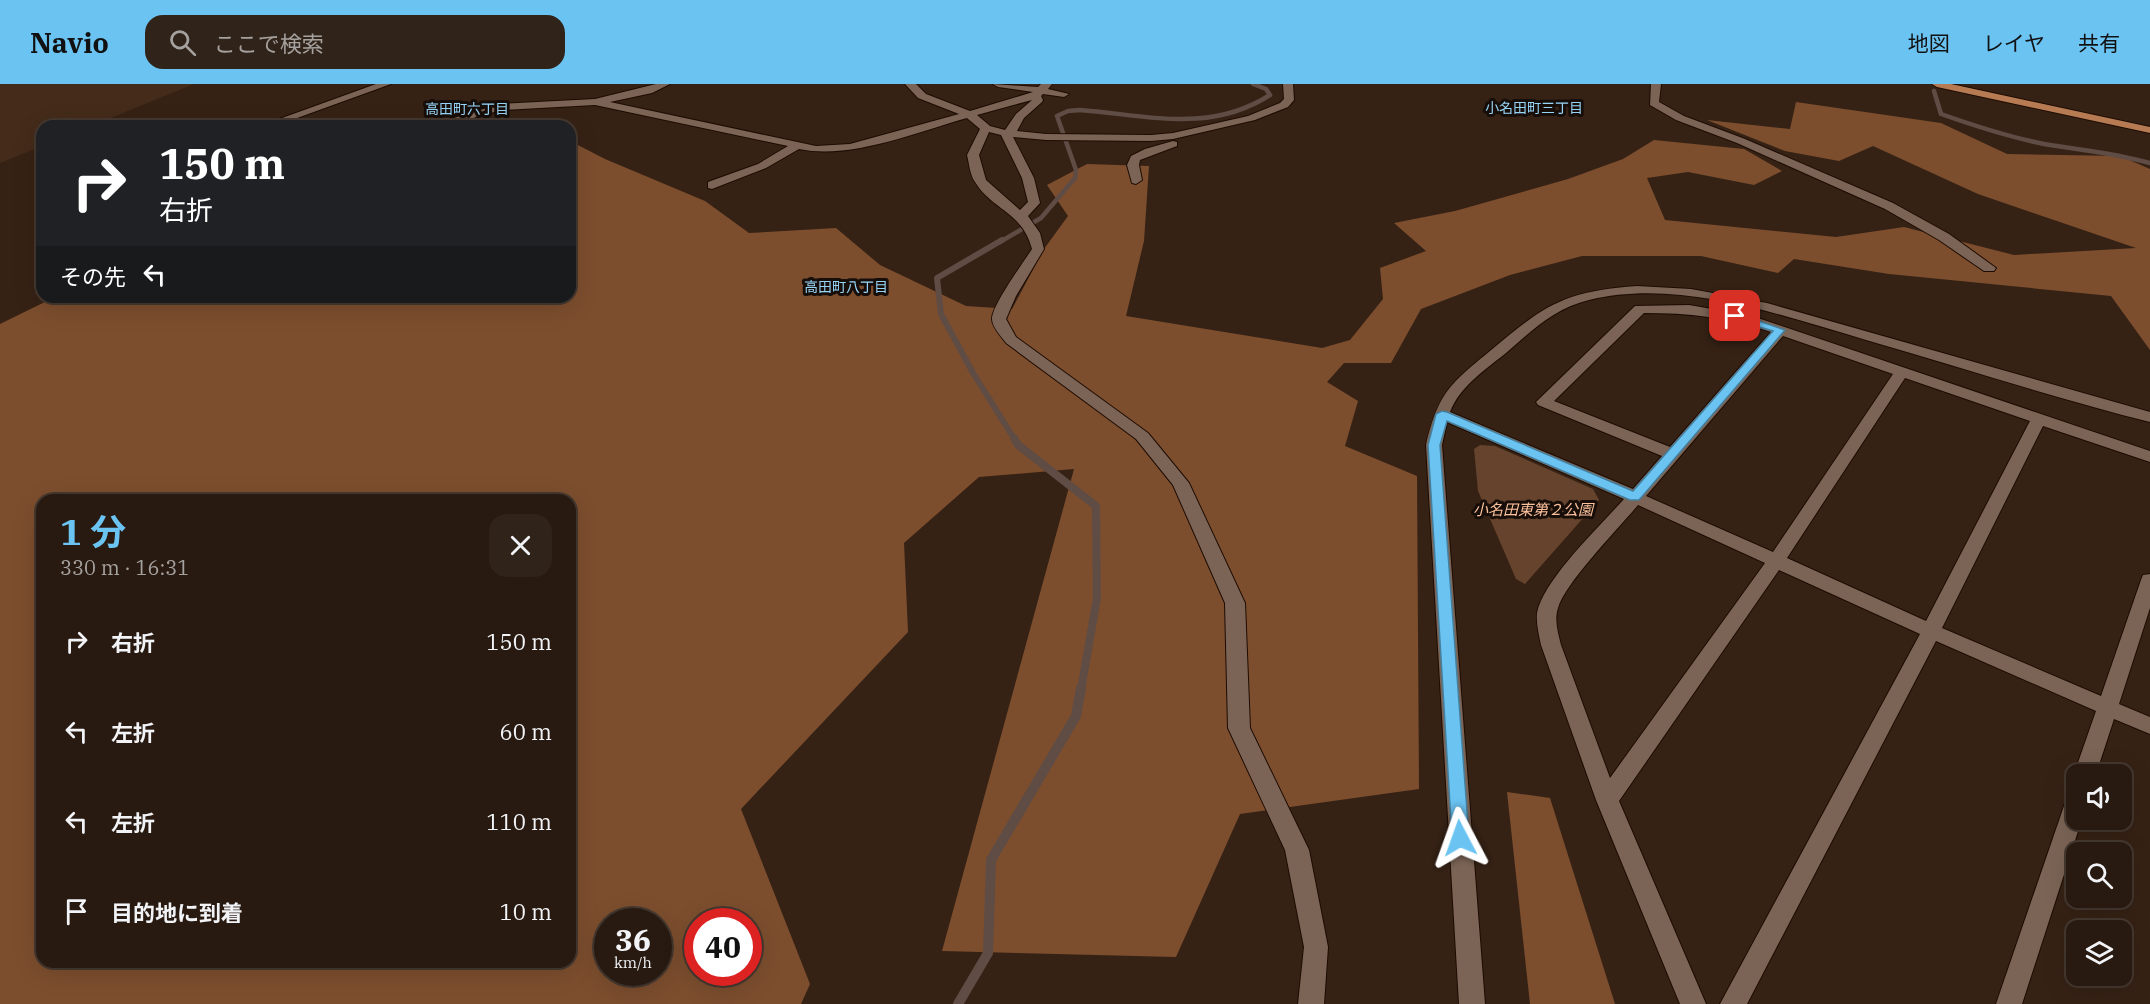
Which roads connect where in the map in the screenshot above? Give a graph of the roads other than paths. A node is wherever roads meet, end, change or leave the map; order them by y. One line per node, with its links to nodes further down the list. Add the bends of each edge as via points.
1 (386, 84): 12 (street)
2 (665, 84): 10 (street)
3 (910, 84): 11 (street, via 922,96)
4 (998, 84): 8 (street)
5 (1288, 84): 16 (street, via 1289,100 1284,105 1251,118)
6 (1656, 84): 22 (street, via 1654,103 1672,115 1889,206)
7 (1937, 84): 15 (main road)
8 (1041, 90): 9 (street); 11 (street); 17 (street, via 1038,100)
9 (1064, 94)
10 (595, 102): 13 (street, via 500,107); 18 (street)
11 (967, 113): 14 (street); 18 (street, via 850,147 816,149)
12 (282, 120)
13 (454, 120)
14 (986, 128): 17 (street); 21 (street, via 973,155 980,181)
15 (2150, 130)
16 (1195, 131): 17 (street, via 1151,138); 19 (street, via 1135,158)
17 (1006, 133): 21 (street, via 1028,178 1034,203)
18 (798, 145): 20 (street, via 762,166)
19 (1137, 180)
20 (712, 185)
21 (1025, 222): 39 (street, via 1038,249 1000,308 1002,328 1011,340 1142,436 1181,483 1235,603 1239,728 1297,850 1316,947)
22 (1989, 268)
23 (1780, 330): 24 (street); 28 (street); 28 (street, via 1723,314 1640,309 1544,402)
24 (1902, 371): 27 (street); 31 (street)
25 (1442, 414): 26 (street, via 1464,380 1539,317 1564,303 1605,292 1666,291 1767,307); 30 (street); 40 (street, via 1434,445 1435,472)
26 (2150, 417)
27 (2038, 419): 29 (street); 33 (street)
28 (1672, 454): 30 (street)
29 (2150, 457)
30 (1635, 497): 31 (street); 37 (street, via 1563,581 1550,600 1545,621)
31 (1776, 561): 33 (street); 37 (street)
32 (2150, 580): 34 (street)
33 (1931, 631): 34 (street); 42 (street)
34 (2107, 706): 35 (street); 36 (street)
35 (2150, 726)
36 (2088, 764)
37 (1607, 800): 41 (street)
38 (2067, 830): 43 (street)
39 (1311, 1004)
40 (1472, 1004)
41 (1693, 1004)
42 (1733, 1004)
43 (2009, 1004)

